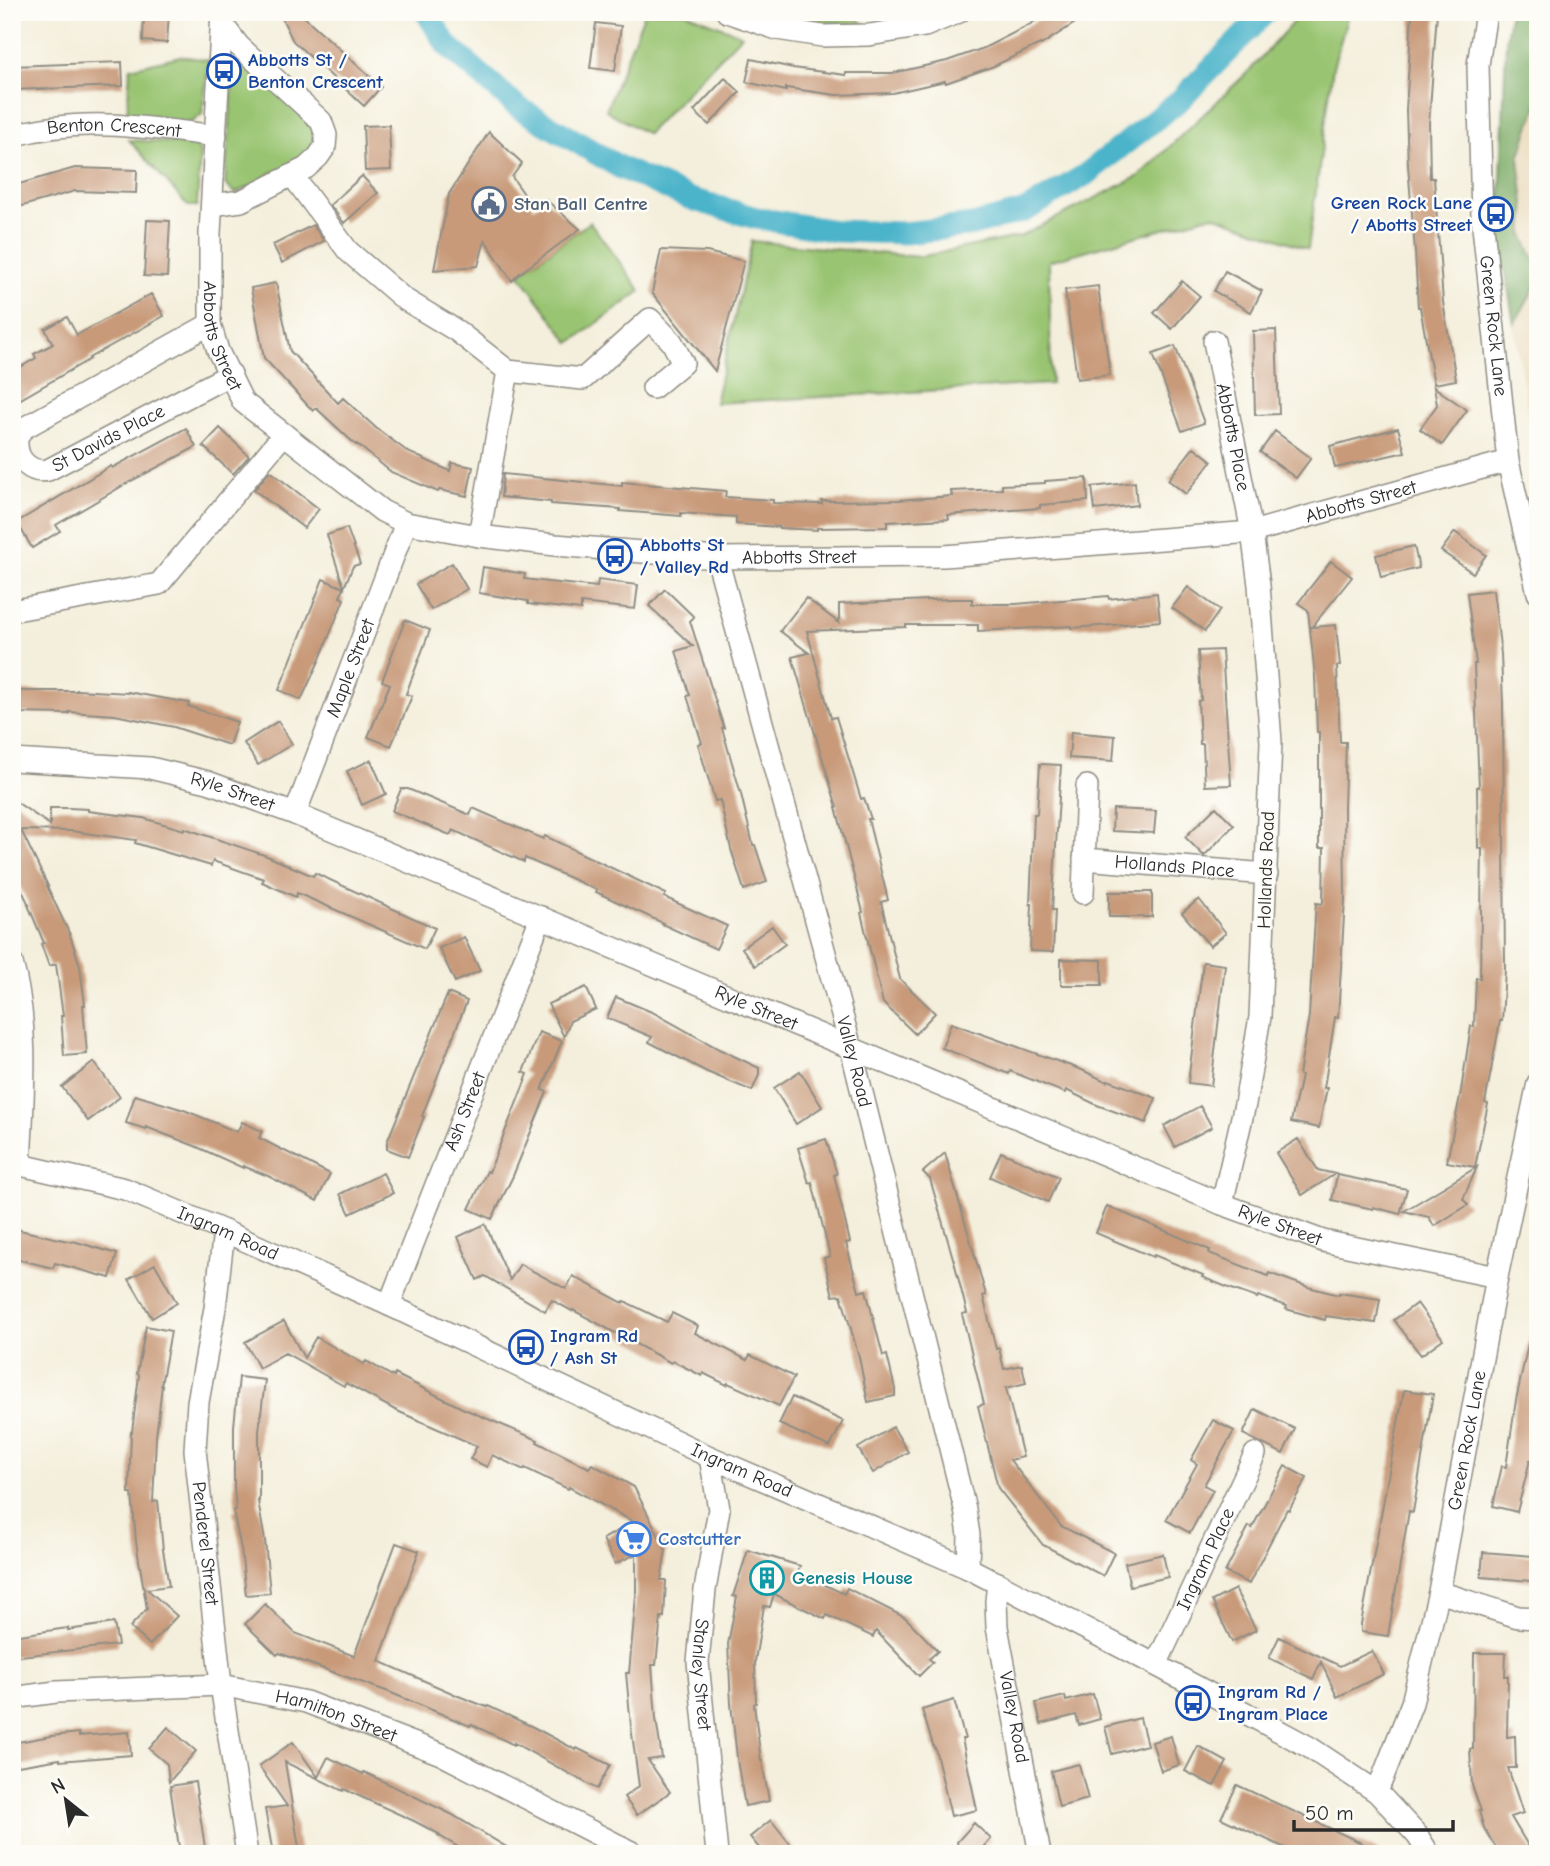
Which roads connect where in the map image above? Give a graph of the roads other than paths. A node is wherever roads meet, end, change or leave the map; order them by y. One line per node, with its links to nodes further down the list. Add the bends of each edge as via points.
1 (727, 12): 2 (street, via 777,29 822,36 869,35 925,26)
2 (959, 12)
3 (1486, 12): 15 (street, Green Rock Lane, via 1478,65 1482,217)
4 (222, 19): 6 (street, Abbotts Street); 7 (street, Abbotts Street, via 239,46 321,121 325,147 318,158)
5 (12, 136): 6 (street, Benton Crescent, via 78,125 124,124)
6 (216, 136): 8 (street, Abbotts Street)
7 (292, 175): 8 (street, Abbotts Street, via 241,201); 11 (street, via 348,250 404,299 457,331)
8 (212, 205): 9 (street, Abbotts Street)
9 (210, 324): 12 (street, Abbotts Street); 12 (street, St Davids Place, via 24,428 16,443 19,452 32,470 48,470)
10 (1214, 341): 17 (street, Abbotts Place)
11 (508, 371): 13 (street, via 583,379 650,319 672,342 683,363); 18 (street)
12 (230, 374): 14 (street, Abbotts Street, via 243,401)
13 (653, 388)
14 (284, 434): 16 (street, Abbotts Street, via 382,511); 21 (street, via 159,584)
15 (1508, 461): 17 (street, Abbotts Street); 20 (street, Green Rock Lane)
16 (406, 523): 18 (street, Abbotts Street); 24 (street, Maple Street)
17 (1252, 532): 19 (street, Abbotts Street, via 944,556); 26 (street, Hollands Road, via 1270,743)
18 (479, 536): 19 (street, Abbotts Street)
19 (717, 558): 30 (street, Valley Road)
20 (1538, 593)
21 (16, 610)
22 (12, 760): 24 (street, Ryle Street, via 150,768 208,782)
23 (1087, 786): 25 (street)
24 (295, 814): 28 (street, Ryle Street)
25 (1084, 859): 26 (street, Hollands Place); 27 (street)
26 (1267, 874): 33 (street, Hollands Road, via 1260,1017)
27 (1083, 893)
28 (541, 917): 30 (street, Ryle Street); 36 (street, Ash Street)
29 (12, 963): 32 (street, via 19,986 24,1065)
30 (851, 1048): 33 (street, Ryle Street); 39 (street, Valley Road, via 965,1509)
31 (1538, 1083): 35 (street, Green Rock Lane)
32 (16, 1164): 34 (street, Ingram Road, via 125,1189)
33 (1223, 1204): 35 (street, Ryle Street, via 1323,1241)
34 (224, 1231): 36 (street, Ingram Road); 44 (street, Penderel Street, via 195,1450)
35 (1497, 1277): 41 (street, Green Rock Lane)
36 (389, 1305): 38 (street, Ingram Road)
37 (1255, 1454): 43 (street, Ingram Place)
38 (710, 1457): 39 (street, Ingram Road); 49 (street, Stanley Street, via 719,1509 698,1662)
39 (968, 1568): 40 (street, Ingram Road)
40 (998, 1583): 43 (street, Ingram Road); 50 (street, Valley Road, via 997,1627)
41 (1439, 1592): 42 (street, via 1518,1617); 46 (street, Green Rock Lane, via 1412,1703)
42 (1538, 1618)
43 (1156, 1665): 46 (street, Ingram Road, via 1309,1746)
44 (221, 1685): 45 (street, Hamilton Street); 47 (street, Penderel Street); 48 (street, Hamilton Street, via 306,1702 441,1754)
45 (12, 1698)
46 (1377, 1792): 51 (street, Ingram Road)
47 (247, 1854)
48 (635, 1854)
49 (718, 1854)
50 (1040, 1854)
51 (1429, 1854)

